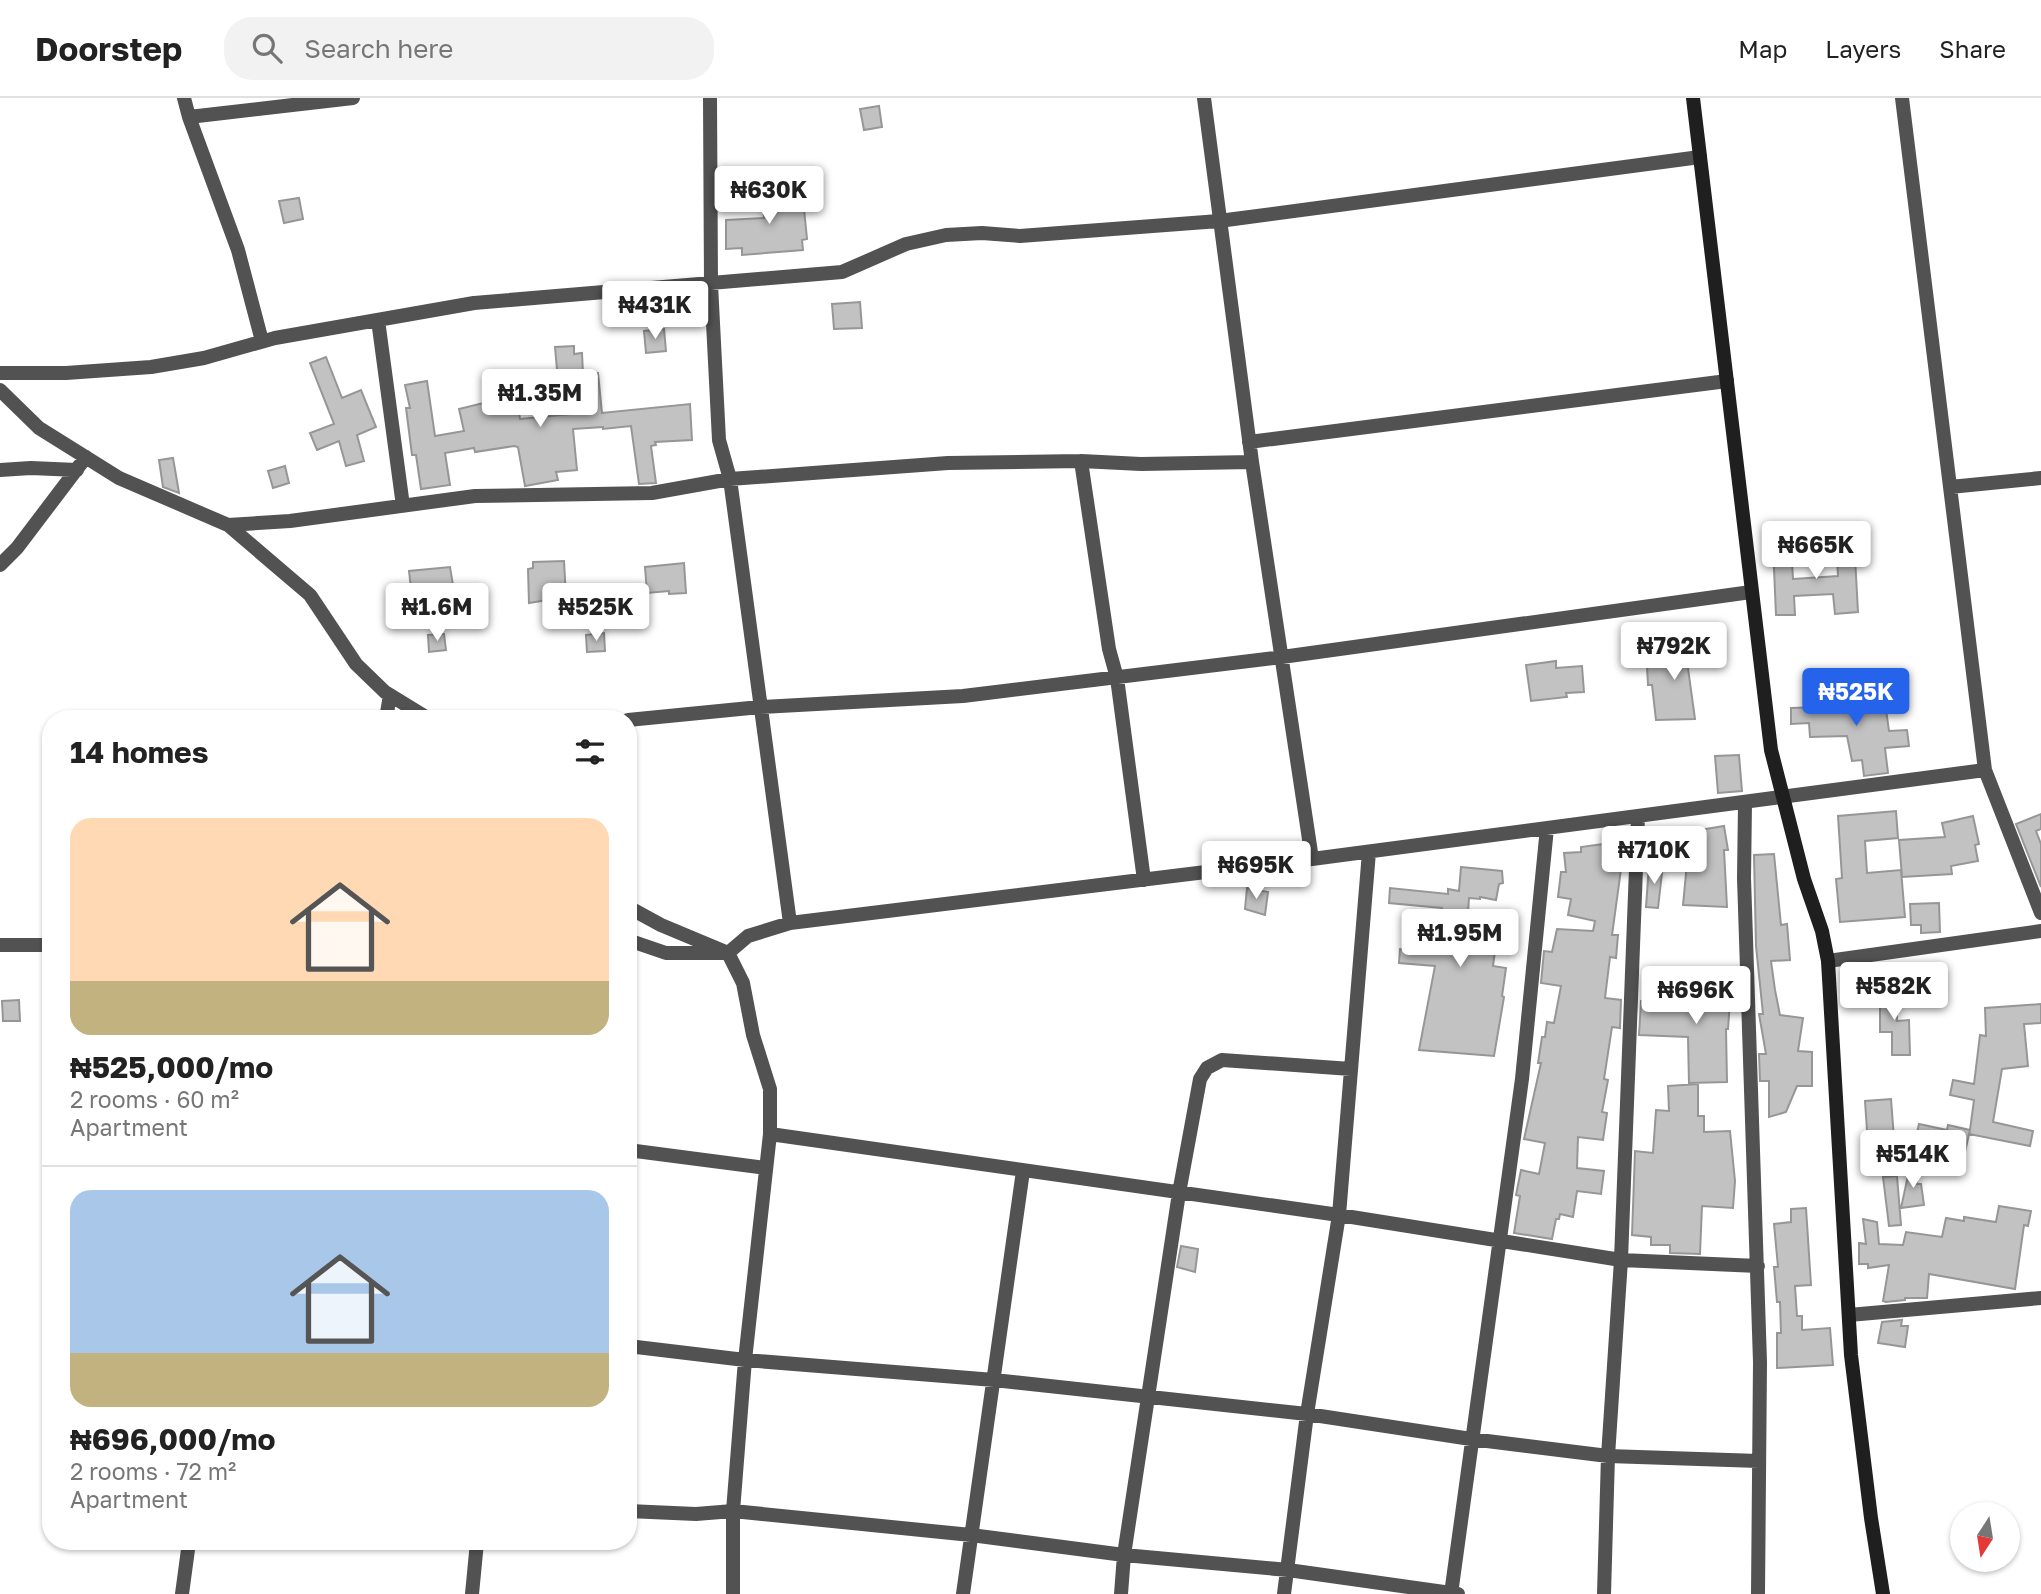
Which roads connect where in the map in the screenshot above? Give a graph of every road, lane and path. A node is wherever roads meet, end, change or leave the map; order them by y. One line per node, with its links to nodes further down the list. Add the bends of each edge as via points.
1 (184, 98): 7 (street)
2 (353, 98): 7 (street)
3 (710, 98): 10 (street)
4 (1204, 98): 9 (street)
5 (1693, 98): 8 (street)
6 (1902, 98): 24 (street)
7 (188, 117): 12 (street, via 238,250)
8 (1700, 157): 9 (street); 14 (street)
9 (1219, 221): 10 (street, via 1020,236 946,235 906,244 842,272); 16 (street)
10 (711, 284): 11 (street, via 474,303); 23 (street, via 719,440)
11 (378, 320): 12 (street); 25 (street)
12 (262, 341): 13 (street, via 151,367)
13 (0, 373)
14 (1727, 381): 16 (street); 28 (street)
15 (0, 390): 17 (street, via 39,428)
16 (1249, 442): 19 (street)
17 (86, 457): 21 (street); 26 (street, via 120,478)
18 (1081, 461): 19 (street); 23 (street, via 948,463); 30 (street)
19 (1252, 461): 29 (street)
20 (0, 470): 21 (street)
21 (77, 470): 27 (street)
22 (2041, 478): 24 (street)
23 (730, 479): 25 (street, via 652,493 475,496); 32 (street)
24 (1950, 487): 36 (street)
25 (403, 506): 26 (street)
26 (228, 525): 31 (street, via 310,595 356,664)
27 (0, 565)
28 (1751, 592): 29 (street); 37 (street, via 1771,750)
29 (1282, 657): 30 (street); 42 (street)
30 (1116, 678): 32 (street, via 963,696); 43 (street)
31 (390, 695): 33 (street); 34 (street)
32 (760, 707): 35 (street); 46 (street)
33 (388, 710)
34 (414, 710)
35 (637, 719)
36 (1985, 770): 37 (street); 45 (street)
37 (1782, 797): 38 (street); 52 (street)
38 (1745, 803): 39 (street); 62 (street)
39 (1638, 816): 40 (street); 61 (street)
40 (1547, 828): 41 (street); 60 (street, via 1522,1079)
41 (1369, 852): 42 (street); 53 (street)
42 (1311, 859): 43 (street)
43 (1144, 880): 46 (street)
44 (637, 912): 51 (street)
45 (2041, 913)
46 (790, 923): 51 (street, via 748,936)
47 (2041, 931): 52 (street)
48 (637, 943): 51 (street, via 666,953)
49 (0, 945): 50 (street)
50 (42, 945)
51 (728, 953): 54 (street, via 743,983 770,1089)
52 (1828, 961): 64 (street)
53 (1351, 1069): 58 (street, via 1222,1059 1207,1068 1200,1079); 59 (street)
54 (770, 1134): 56 (street); 57 (street)
55 (637, 1151): 56 (street)
56 (766, 1168): 66 (street)
57 (1023, 1171): 58 (street); 67 (street)
58 (1179, 1193): 59 (street); 68 (street)
59 (1339, 1215): 60 (street); 69 (street)
60 (1499, 1241): 61 (street); 70 (street)
61 (1621, 1261): 62 (street); 71 (street)
62 (1758, 1266): 72 (street)
63 (2041, 1298): 64 (street)
64 (1849, 1315): 90 (street)
65 (637, 1347): 66 (street)
66 (745, 1360): 67 (street); 74 (street)
67 (993, 1380): 68 (street); 75 (street)
68 (1150, 1397): 69 (street); 78 (street)
69 (1307, 1413): 70 (street); 79 (street)
70 (1471, 1439): 71 (street); 86 (street)
71 (1608, 1456): 72 (street); 88 (street)
72 (1759, 1461): 89 (street)
73 (637, 1511): 74 (street)
74 (733, 1511): 75 (street); 82 (street)
75 (971, 1535): 78 (street); 83 (street)
76 (188, 1550): 80 (street)
77 (476, 1550): 81 (street)
78 (1124, 1555): 79 (street); 84 (street)
79 (1288, 1570): 85 (street); 86 (street)
80 (182, 1594)
81 (472, 1594)
82 (733, 1594)
83 (962, 1594)
84 (1121, 1594)
85 (1284, 1594)
86 (1451, 1594): 87 (street)
87 (1458, 1594)
88 (1604, 1594)
89 (1758, 1594)
90 (1884, 1594)

